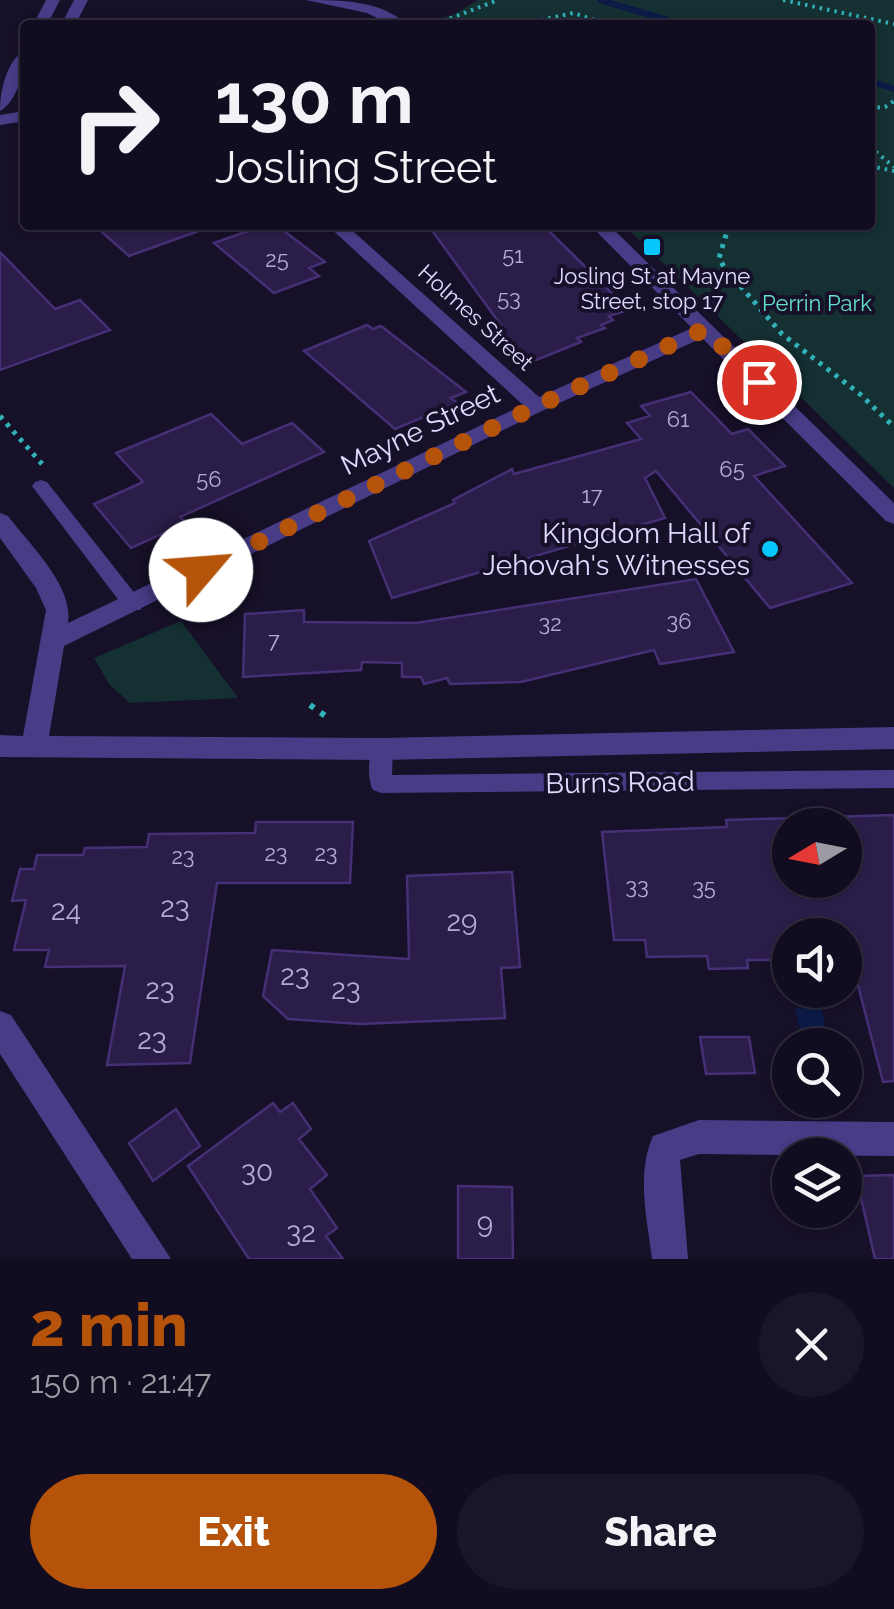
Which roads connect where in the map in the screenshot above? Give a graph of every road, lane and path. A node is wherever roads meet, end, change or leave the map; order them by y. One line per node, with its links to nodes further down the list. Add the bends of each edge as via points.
1 (313, 0): 4 (street)
2 (498, 0): 5 (path)
3 (783, 0): 8 (path)
4 (395, 20)
5 (446, 20)
6 (541, 20): 7 (path, via 572,13)
7 (594, 20)
8 (894, 24)
9 (20, 64): 10 (street)
10 (0, 106)
11 (875, 152): 12 (path)
12 (894, 169)
13 (342, 230): 19 (street, Holmes Street)
14 (604, 230): 18 (street)
15 (720, 230): 17 (path)
16 (726, 230): 17 (path)
17 (724, 234): 21 (path, via 718,258 782,334 847,382)
18 (705, 329): 19 (street, Mayne Street); 23 (street)
19 (537, 406): 25 (street, Mayne Street)
20 (0, 416): 22 (path, via 50,473)
21 (894, 428)
22 (41, 486): 25 (lane)
23 (894, 516)
24 (0, 521): 26 (street, via 55,598)
25 (132, 605): 26 (street, Mayne Street)
26 (55, 640): 29 (street)
27 (894, 738): 30 (street, Burns Road)
28 (0, 746): 29 (street, Burns Road)
29 (34, 747): 30 (street, Burns Road)
30 (382, 748): 31 (lane, Burns Road, via 381,784)
31 (894, 779)
32 (0, 1026): 34 (street)
33 (894, 1139): 35 (street, via 675,1142 664,1148 660,1170)
34 (153, 1259)
35 (670, 1259)

